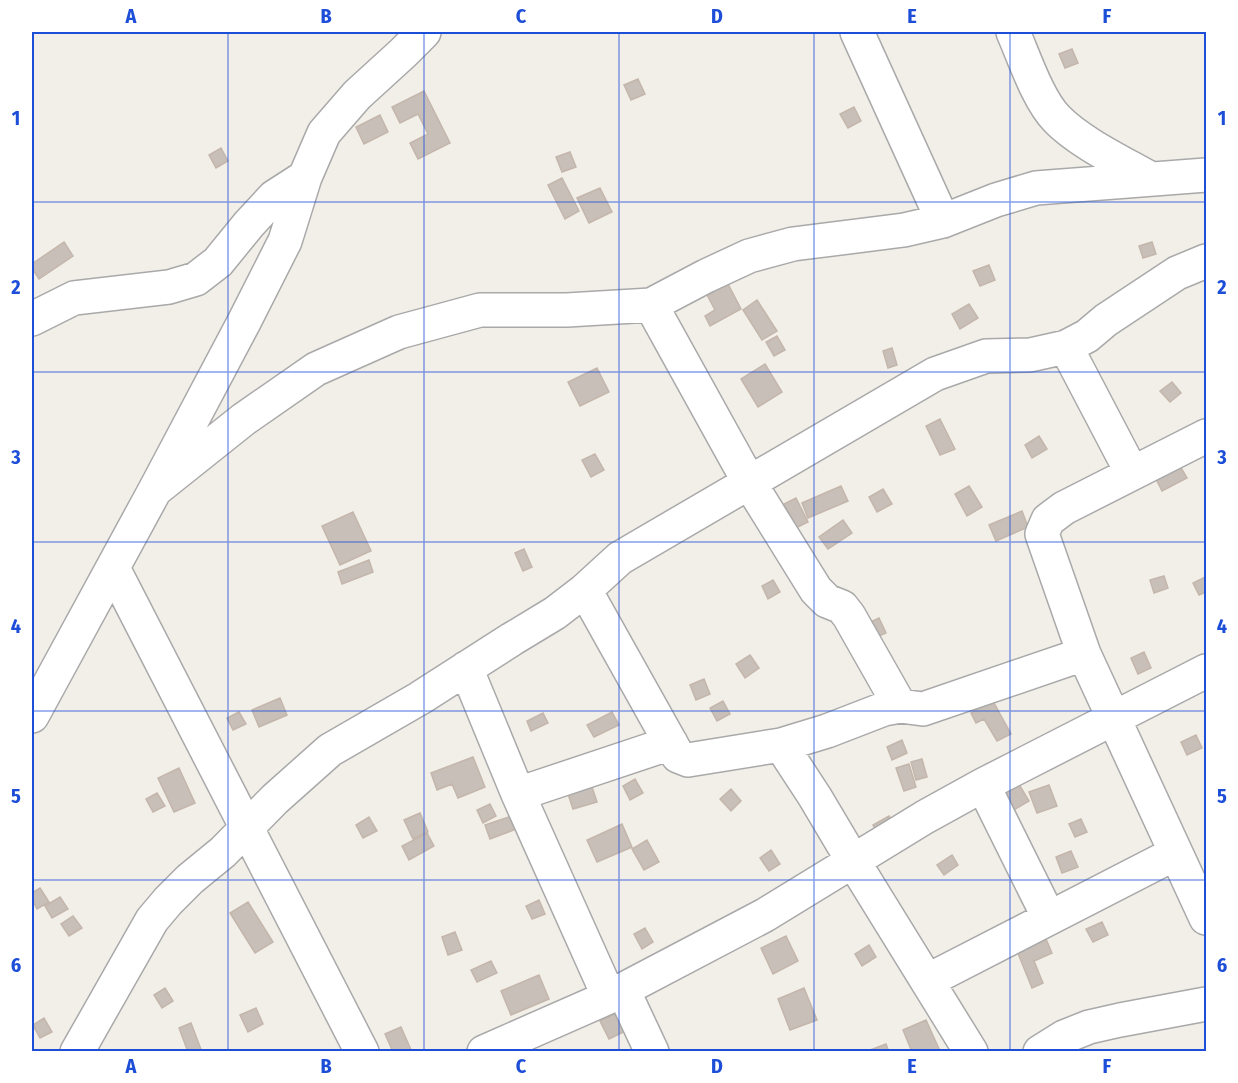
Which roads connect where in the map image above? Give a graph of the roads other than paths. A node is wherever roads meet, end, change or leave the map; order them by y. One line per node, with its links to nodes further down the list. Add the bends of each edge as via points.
1 (424, 32): 5 (street, via 357,95 324,133)
2 (858, 32): 7 (street)
3 (1013, 32): 6 (street, via 1056,119 1081,139)
4 (1206, 175): 6 (street)
5 (304, 177): 10 (street, via 274,197 218,262 196,279 169,287 74,298); 15 (street, via 285,241)
6 (1151, 179): 7 (street, via 1036,188)
7 (943, 221): 9 (street, via 793,244 749,256)
8 (1206, 261): 11 (street, via 1177,273)
9 (651, 305): 14 (street); 15 (street, via 480,310 399,332 316,369 244,419)
10 (32, 319)
11 (1066, 347): 13 (street); 14 (street, via 1030,355 986,356 935,374)
12 (1206, 436): 13 (street)
13 (1132, 473): 18 (street, via 1064,508 1048,520 1042,534)
14 (749, 482): 17 (street, via 620,558); 21 (street, via 816,590 849,616)
15 (155, 490): 16 (street)
16 (113, 568): 22 (street); 28 (street)
17 (585, 590): 19 (street); 24 (street)
18 (1084, 654): 21 (street, via 923,709); 23 (street)
19 (466, 668): 27 (street); 28 (street, via 330,750)
20 (1206, 671): 23 (street)
21 (900, 705): 25 (street)
22 (32, 716)
23 (1114, 718): 26 (street); 29 (street)
24 (671, 743): 25 (street, via 678,756 688,760); 27 (street)
25 (781, 745): 30 (street)
26 (983, 785): 30 (street); 31 (street)
27 (518, 794): 34 (street)
28 (246, 829): 36 (street, via 190,879 152,920); 37 (street)
29 (1176, 853): 31 (street); 32 (street)
30 (852, 861): 33 (street); 34 (street, via 765,915)
31 (1049, 918): 33 (street)
32 (1206, 918)
33 (927, 981): 40 (street)
34 (616, 993): 38 (street); 39 (street)
35 (1206, 1004): 41 (street, via 1089,1027)
36 (77, 1052)
37 (362, 1052)
38 (484, 1052)
39 (652, 1052)
40 (971, 1052)
41 (1040, 1052)

